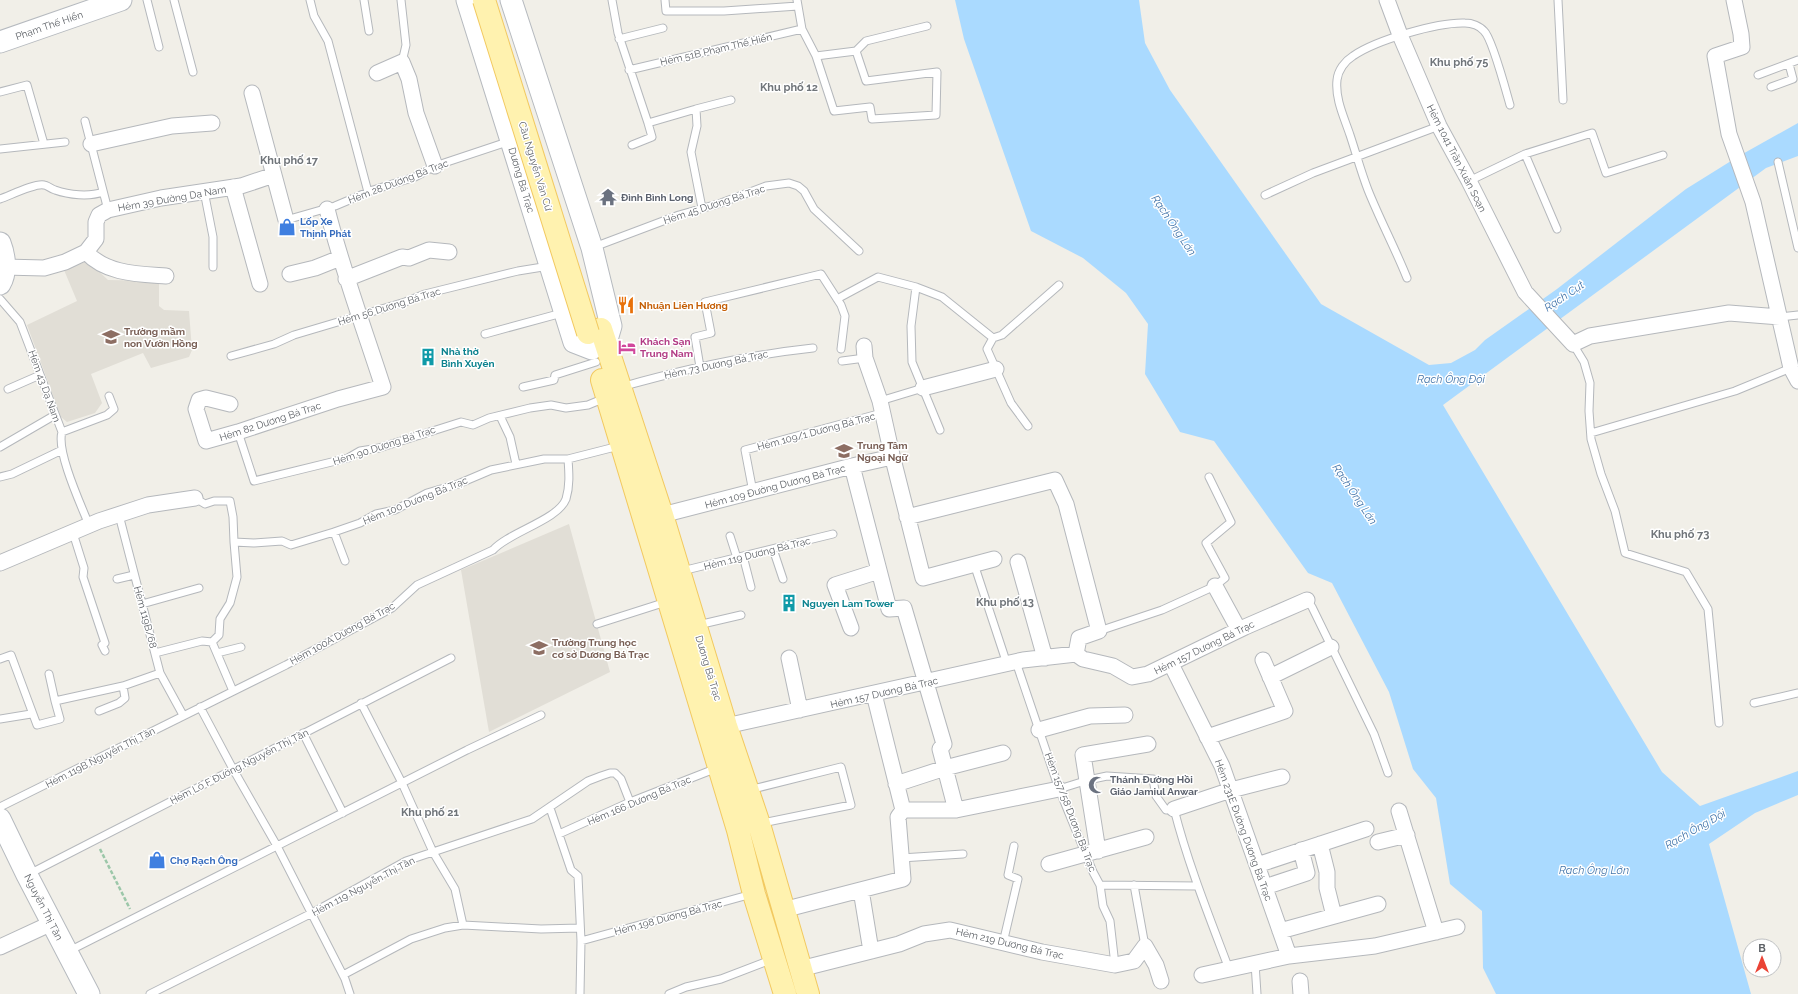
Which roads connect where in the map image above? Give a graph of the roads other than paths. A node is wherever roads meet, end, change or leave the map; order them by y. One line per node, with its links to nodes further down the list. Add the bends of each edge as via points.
1 (121, 0): 23 (street, Phạm Thế Hiển)
2 (148, 0): 24 (lane)
3 (174, 0): 31 (lane)
4 (310, 0): 61 (lane, via 314,16 328,41)
5 (364, 0): 19 (lane)
6 (401, 0): 28 (lane, via 406,45)
7 (467, 0): 20 (street, Dương Bá Trạc)
8 (484, 0): 94 (main road, Cầu Nguyễn Văn Cừ, bridge)
9 (612, 0): 22 (lane)
10 (665, 0): 14 (lane, via 666,11 724,11)
11 (1387, 0): 21 (street, Hẻm 1041 Trần Xuân Soạn)
12 (1558, 0): 38 (lane)
13 (1734, 0): 91 (street, via 1742,47 1715,56 1729,134 1753,202)
14 (797, 3): 18 (lane)
15 (513, 6): 20 (street, via 507,17 488,21); 70 (street, Dương Bá Trạc); 94 (main road, Cầu Nguyễn Văn Cừ)
16 (927, 26): 25 (lane, via 866,41)
17 (663, 28): 22 (lane)
18 (802, 29): 26 (lane); 30 (lane, Hẻm 51B Phạm Thế Hiển)
19 (369, 31)
20 (477, 33): 45 (street, Dương Bá Trạc)
21 (1400, 35): 39 (lane, via 1452,24 1475,24 1485,31); 44 (street, Hẻm 1041 Trần Xuân Soạn); 53 (lane, via 1352,56 1340,68 1337,79 1338,100)
22 (620, 39): 30 (lane)
23 (0, 42)
24 (158, 47)
25 (856, 51): 26 (lane); 26 (lane, via 866,81 937,72 936,115 872,119 870,107 834,111)
26 (816, 56)
27 (1798, 60): 29 (lane)
28 (402, 62): 32 (street); 55 (street, via 409,79 416,113)
29 (1789, 64): 33 (lane); 34 (lane, via 1793,79)
30 (629, 70): 43 (lane)
31 (193, 72)
32 (377, 73)
33 (1758, 75)
34 (1771, 87)
35 (0, 92): 47 (lane, via 26,85)
36 (252, 93): 56 (street)
37 (731, 100): 40 (lane)
38 (1563, 100)
39 (1510, 105)
40 (696, 109): 43 (lane); 64 (lane, via 697,126 691,152)
41 (85, 121): 48 (lane)
42 (212, 123): 48 (street, via 172,126)
43 (648, 123): 49 (lane, via 652,136)
44 (1439, 126): 53 (lane); 57 (street, Hẻm 1041 Trần Xuân Soạn)
45 (510, 141): 55 (lane, Hẻm 28 Dương Bá Trạc); 76 (street, Dương Bá Trạc)
46 (65, 142): 47 (lane)
47 (44, 144): 50 (lane)
48 (91, 144): 60 (lane)
49 (632, 144)
50 (0, 149)
51 (1525, 154): 52 (lane, via 1592,133 1606,174); 57 (lane); 68 (lane)
52 (1663, 155)
53 (1356, 156): 62 (lane); 81 (lane)
54 (1778, 162): 71 (lane)
55 (435, 166): 61 (lane, Hẻm 28 Dương Bá Trạc, via 415,177)
56 (274, 175): 58 (street, Hẻm 39 Đường Dạ Nam); 67 (street)
57 (1469, 181): 95 (street, Hẻm 1041 Trần Xuân Soạn, via 1525,292)
58 (234, 187): 59 (street, Hẻm 39 Đường Dạ Nam); 83 (street)
59 (204, 191): 66 (street, Hẻm 39 Đường Dạ Nam, via 128,204); 77 (lane, via 213,237)
60 (103, 192): 63 (lane, via 94,195 74,194 36,185); 66 (lane)
61 (368, 192): 65 (lane, Hẻm 28 Dương Bá Trạc)
62 (1266, 195)
63 (0, 199)
64 (702, 208): 70 (lane, Hẻm 45 Dương Bá Trạc); 72 (lane, Hẻm 45 Dương Bá Trạc, via 766,186 789,183 804,191 814,209)
65 (327, 209): 67 (lane, Hẻm 28 Dương Bá Trạc); 75 (street)
66 (108, 210): 73 (street, Hẻm 39 Đường Dạ Nam, via 99,215 96,222 96,239)
67 (286, 220)
68 (1557, 229)
69 (0, 243): 79 (street, via 4,255)
70 (592, 248): 94 (street, Dương Bá Trạc, via 611,326)
71 (1798, 248)
72 (860, 251)
73 (86, 252): 79 (street, via 65,262); 80 (street, via 109,268 133,274)
74 (449, 252): 82 (street, via 429,250 410,258 402,257)
75 (340, 258): 78 (street); 82 (street)
76 (549, 266): 88 (street, Dương Bá Trạc); 89 (lane, Hẻm 56 Dương Bá Trạc, via 425,294)
77 (214, 267)
78 (290, 274)
79 (2, 276)
80 (166, 276)
81 (1406, 278)
82 (346, 279): 89 (street)
83 (260, 284)
84 (1059, 285): 93 (lane, via 1002,335)
85 (916, 287): 87 (lane, via 878,277); 93 (lane, via 942,297); 106 (lane, via 911,326 912,362)
86 (0, 299): 103 (lane, Hẻm 43 Dạ Nam, via 20,322)
87 (837, 299): 97 (lane, via 845,316); 101 (lane, via 821,274 705,302 711,333 695,337)
88 (564, 312): 92 (lane); 94 (street, Dương Bá Trạc, via 574,342)
89 (360, 314): 99 (lane, Hẻm 56 Dương Bá Trạc); 117 (street, Hẻm 82 Dương Bá Trạc, via 383,387)
90 (1798, 315): 91 (lane)
91 (1780, 317): 95 (street, via 1729,313 1590,336); 104 (street)
92 (485, 334)
93 (993, 338): 102 (lane, via 987,349)
94 (596, 343): 105 (lane, via 555,376 554,380); 108 (main road, Dương Bá Trạc)
95 (1573, 344): 118 (lane, via 1584,362 1590,382)
96 (813, 348): 101 (lane, Hẻm 73 Dương Bá Trạc, via 769,353)
97 (841, 349)
98 (864, 352): 100 (lane); 111 (street)
99 (231, 356)
100 (842, 361)
101 (700, 367): 108 (lane, Hẻm 73 Dương Bá Trạc, via 688,368)
102 (996, 369): 106 (street); 114 (lane, via 1011,403)
103 (40, 375): 107 (lane); 112 (lane, Hẻm 43 Dạ Nam)
104 (1795, 375): 118 (lane)
105 (523, 387)
106 (923, 388): 111 (lane); 115 (lane)
107 (8, 389)
108 (613, 392): 113 (lane, Hẻm 90 Dương Bá Trạc, via 588,405 566,408 551,405); 119 (main road, Dương Bá Trạc); 131 (main road, Dương Bá Trạc)
109 (109, 396): 116 (lane, via 114,409 107,415)
110 (230, 404): 117 (street, Hẻm 82 Dương Bá Trạc, via 206,398 199,400 196,409 206,441)
111 (881, 407): 122 (street); 128 (lane, Hẻm 109/1 Dương Bá Trạc, via 745,450)
112 (55, 415): 116 (lane, Hẻm 43 Dạ Nam); 120 (lane)
113 (500, 416): 117 (lane, Hẻm 90 Dương Bá Trạc, via 473,425 461,422 378,448 360,451 348,458 254,481); 124 (lane, via 510,437)
114 (1028, 426)
115 (940, 430)
116 (62, 432): 121 (lane, Hẻm 43 Dạ Nam)
117 (238, 432)
118 (1591, 433): 196 (lane, via 1625,552 1686,572 1708,609)
119 (621, 445): 123 (lane, Hẻm 100 Dương Bá Trạc); 155 (main road, Dương Bá Trạc)
120 (0, 447)
121 (62, 450): 126 (lane, via 12,474); 133 (lane, Hẻm 43 Dạ Nam)
122 (892, 457): 125 (street, Hẻm 109 Đường Dương Bá Trạc); 132 (street)
123 (568, 459): 124 (lane, Hẻm 100 Dương Bá Trạc, via 544,459); 182 (lane, Hẻm 100A Dương Bá Trạc, via 569,487 565,501 558,509 533,526 500,543 493,550 417,585 392,608)
124 (516, 464): 134 (lane, Hẻm 100 Dương Bá Trạc, via 491,470 458,484 427,493 395,510 376,514)
125 (852, 466): 128 (street, Hẻm 109 Đường Dương Bá Trạc); 146 (street)
126 (0, 477)
127 (1209, 477): 151 (lane, via 1232,522 1206,543 1225,578)
128 (753, 492): 131 (street, Hẻm 109 Đường Dương Bá Trạc)
129 (195, 498): 130 (street, via 148,505); 138 (lane, via 205,504 230,501)
130 (119, 515): 133 (street); 148 (lane, Hẻm 119B/68)
131 (662, 515): 147 (main road, Dương Bá Trạc)
132 (907, 516): 145 (street, via 924,578); 162 (street, via 1054,480 1066,504)
133 (89, 525): 135 (street)
134 (334, 532): 138 (lane, Hẻm 100 Dương Bá Trạc, via 291,545 282,541); 142 (lane)
135 (73, 533): 144 (street); 166 (lane, via 84,568 83,577 104,643)
136 (833, 534): 139 (lane, Hẻm 119 Dương Bá Trạc)
137 (730, 536): 140 (lane)
138 (234, 542): 163 (lane, via 237,577 230,603 220,619 219,635)
139 (773, 549): 140 (lane, Hẻm 119 Dương Bá Trạc); 150 (lane)
140 (740, 557): 147 (lane, Hẻm 119 Dương Bá Trạc); 152 (lane)
141 (994, 559): 145 (street)
142 (345, 561)
143 (1018, 562): 172 (street)
144 (0, 563)
145 (974, 564): 175 (lane, Hẻm 157/58 Dương Bá Trạc)
146 (879, 571): 160 (street, via 836,584); 180 (street, via 889,610 904,608)
147 (680, 572): 159 (main road, Dương Bá Trạc)
148 (134, 575): 149 (lane); 156 (lane, Hẻm 119B/68)
149 (117, 579)
150 (783, 579)
151 (1215, 586): 161 (street); 162 (lane, via 1162,610)
152 (751, 587)
153 (199, 588): 156 (lane)
154 (1307, 600): 161 (street, Hẻm 157 Dương Bá Trạc); 165 (lane, Hẻm 157 Dương Bá Trạc)
155 (669, 601): 158 (lane); 203 (main road, Dương Bá Trạc)
156 (142, 604): 167 (lane, Hẻm 119B/68)
157 (740, 615): 159 (lane)
158 (597, 624)
159 (696, 625): 197 (main road, Dương Bá Trạc)
160 (851, 628)
161 (1239, 630): 176 (street, Hẻm 157 Dương Bá Trạc)
162 (1099, 631): 169 (street, via 1079,638)
163 (212, 642): 167 (lane, via 202,641); 168 (lane)
164 (241, 647): 168 (lane)
165 (1331, 647): 179 (street); 206 (lane, Hẻm 157 Dương Bá Trạc, via 1374,734)
166 (104, 651)
167 (155, 653): 177 (lane, Hẻm 119B/68)
168 (217, 653): 182 (lane)
169 (1076, 654): 172 (street, Hẻm 157 Dương Bá Trạc); 176 (street, Hẻm 157 Dương Bá Trạc, via 1083,659 1113,666 1132,677 1148,674)
170 (451, 658): 186 (lane, Hẻm Lô F Đường Nguyễn Thị Tần)
171 (789, 658): 189 (street)
172 (1045, 658): 175 (street, Hẻm 157 Dương Bá Trạc)
173 (0, 659): 191 (lane, via 11,655)
174 (1263, 660): 179 (street)
175 (1011, 663): 180 (street, Hẻm 157 Dương Bá Trạc); 198 (lane, Hẻm 157/58 Dương Bá Trạc)
176 (1171, 664): 200 (street, Hẻm 231E Đường Dương Bá Trạc)
177 (160, 673): 181 (lane); 192 (lane, Hẻm 119B/68)
178 (49, 674): 185 (lane)
179 (1270, 677): 200 (street, via 1284,711)
180 (926, 682): 184 (street, Hẻm 157 Dương Bá Trạc); 204 (street, via 944,744 940,749)
181 (123, 686): 185 (lane); 190 (lane, via 125,698)
182 (234, 691): 188 (lane, Hẻm 100A Dương Bá Trạc)
183 (1798, 693): 187 (lane)
184 (874, 694): 189 (street, Hẻm 157 Dương Bá Trạc); 210 (street)
185 (55, 701): 191 (lane, via 60,719 36,725)
186 (361, 703): 199 (lane, Hẻm Lô F Đường Nguyễn Thị Tần); 209 (lane)
187 (1754, 703)
188 (200, 707): 192 (lane, Hẻm 119B Nguyễn Thị Tần); 205 (lane)
189 (800, 710): 197 (street, Hẻm 157 Dương Bá Trạc)
190 (99, 711)
191 (31, 714): 195 (lane)
192 (183, 715): 214 (lane, Hẻm 119B Nguyễn Thị Tần)
193 (541, 715): 209 (lane)
194 (1125, 715): 198 (street, via 1090,716)
195 (0, 720)
196 (1719, 723)
197 (726, 726): 216 (main road, Dương Bá Trạc)
198 (1039, 730): 211 (lane, Hẻm 157/58 Dương Bá Trạc)
199 (303, 733): 205 (lane, Hẻm Lô F Đường Nguyễn Thị Tần); 221 (lane)
200 (1207, 737): 212 (street, Hẻm 231E Đường Dương Bá Trạc, via 1222,766)
201 (1148, 744): 208 (street, via 1083,755)
202 (1003, 753): 204 (street)
203 (719, 767): 213 (lane, Hẻm 166 Dương Bá Trạc); 216 (main road, Dương Bá Trạc)
204 (945, 768): 210 (street); 219 (street)
205 (233, 769): 229 (lane); 238 (lane, Hẻm Lô F Đường Nguyễn Thị Tần)
206 (1388, 773)
207 (1282, 777): 212 (street)
208 (1088, 780): 211 (lane); 217 (lane, via 1107,776 1153,779 1156,796 1166,810); 233 (street)
209 (402, 783): 221 (lane); 232 (lane)
210 (896, 784): 218 (street)
211 (1059, 789): 219 (street); 233 (lane, Hẻm 157/58 Dương Bá Trạc)
212 (1230, 790): 217 (street); 237 (street, Hẻm 231E Đường Dương Bá Trạc)
213 (630, 802): 215 (lane, Hẻm 119 Nguyễn Thị Tần, via 621,780 616,773 610,773 588,781); 224 (lane, Hẻm 166 Dương Bá Trạc)
214 (0, 807)
215 (550, 808): 224 (lane); 232 (lane, Hẻm 119 Nguyễn Thị Tần, via 532,819)
216 (748, 808): 216 (lane, via 841,767 851,805); 244 (main road, Dương Bá Trạc); 246 (main road, Dương Bá Trạc)
217 (1174, 809): 241 (lane)
218 (902, 810): 219 (street); 235 (street, via 898,817)
219 (956, 810)
220 (1399, 810): 225 (street)
221 (343, 813): 229 (lane)
222 (0, 819): 238 (street, Nguyễn Thị Tần)
223 (1366, 829): 228 (street)
224 (559, 834): 252 (lane, via 572,870 578,876)
225 (1406, 835): 227 (street); 254 (street)
226 (1146, 837): 233 (street)
227 (1378, 842)
228 (1320, 844): 231 (street); 248 (street)
229 (278, 846): 247 (lane); 260 (lane)
230 (1014, 846): 256 (lane, via 1008,875 1018,879)
231 (1301, 850): 237 (street); 242 (street, via 1307,873)
232 (432, 852): 247 (lane, Hẻm 119 Nguyễn Thị Tần, via 406,861); 250 (lane, via 455,889)
233 (1092, 853): 236 (street); 239 (lane, Hẻm 157/58 Dương Bá Trạc)
234 (963, 854): 235 (lane)
235 (901, 858): 243 (street, via 903,879)
236 (1049, 864)
237 (1257, 865): 242 (street, Hẻm 231E Đường Dương Bá Trạc)
238 (26, 875): 249 (street, Nguyễn Thị Tần)
239 (1100, 885): 240 (lane); 264 (lane, Hẻm 157/58 Dương Bá Trạc, via 1103,906 1110,921)
240 (1134, 885): 241 (lane); 257 (lane)
241 (1197, 886): 266 (lane)
242 (1264, 887): 253 (street, Hẻm 231E Đường Dương Bá Trạc)
243 (861, 890): 246 (street); 259 (street)
244 (754, 894): 255 (lane, Hẻm 198 Dương Bá Trạc); 262 (main road, Dương Bá Trạc)
245 (1378, 904): 248 (street)
246 (783, 910): 265 (main road, Dương Bá Trạc)
247 (312, 913): 267 (lane); 271 (lane, Hẻm 119 Nguyễn Thị Tần)
248 (1334, 916): 253 (street)
249 (52, 923): 258 (street); 260 (street, Nguyễn Thị Tần)
250 (462, 925): 252 (lane); 267 (lane, via 411,939)
251 (1457, 927): 254 (street)
252 (580, 928): 255 (lane)
253 (1280, 931): 261 (street, Hẻm 231E Đường Dương Bá Trạc)
254 (1436, 932): 261 (street, via 1375,946)
255 (581, 941): 273 (lane)
256 (1003, 943): 259 (street, Hẻm 219 Dương Bá Trạc, via 950,930 924,934); 264 (street, Hẻm 219 Dương Bá Trạc)
257 (1145, 946): 264 (street, Hẻm 219 Dương Bá Trạc, via 1134,961); 269 (street, via 1156,965)
258 (0, 947)
259 (871, 951): 265 (street, Hẻm 219 Dương Bá Trạc)
260 (67, 952): 270 (street, Nguyễn Thị Tần)
261 (1289, 956): 263 (street)
262 (775, 959): 274 (lane, via 721,979 686,987); 275 (main road, Dương Bá Trạc)
263 (1255, 963): 266 (street); 277 (lane)
264 (1115, 965)
265 (800, 968): 276 (main road, Dương Bá Trạc)
266 (1229, 969): 268 (street)
267 (343, 975): 272 (lane)
268 (1202, 975)
269 (1161, 982)
270 (89, 994)
271 (150, 994)
272 (350, 994)
273 (580, 994)
274 (669, 994)
275 (785, 994)
276 (808, 994)
277 (1257, 994)

